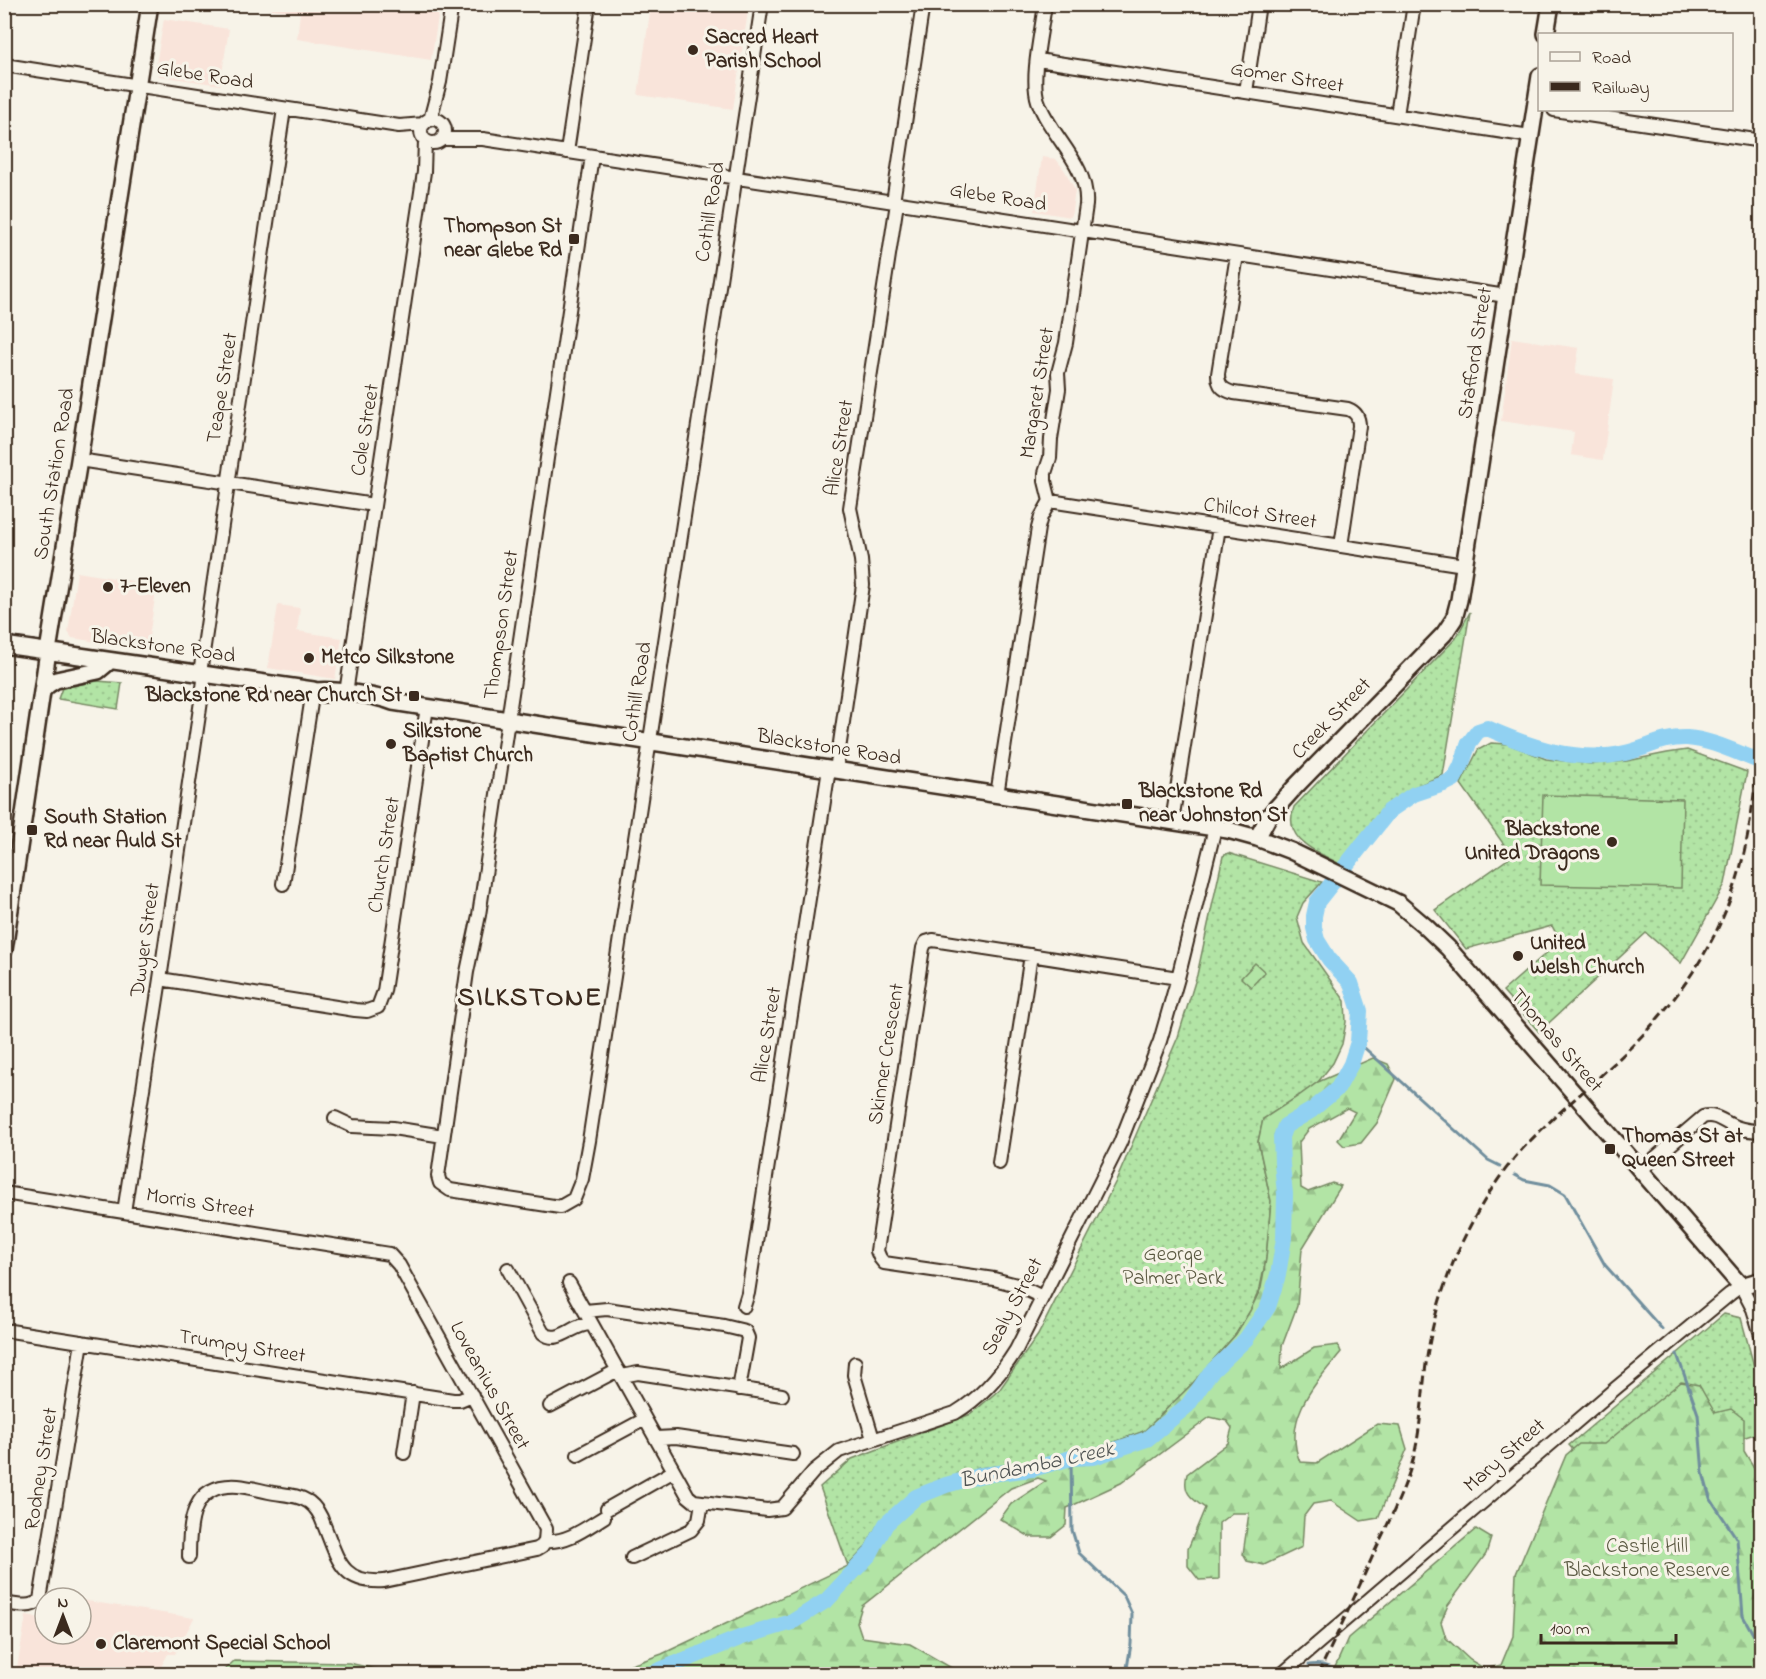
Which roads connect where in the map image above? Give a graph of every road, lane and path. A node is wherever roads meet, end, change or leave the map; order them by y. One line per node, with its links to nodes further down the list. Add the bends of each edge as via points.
1 (150, 4): 13 (main road, South Station Road)
2 (452, 4): 20 (street, Cole Street)
3 (589, 4): 23 (street)
4 (762, 4): 25 (street, Cothill Road)
5 (923, 4): 26 (street, Alice Street)
6 (1045, 4): 11 (street, Margaret Street)
7 (1259, 4): 14 (street)
8 (1414, 4): 19 (street)
9 (1551, 4): 10 (main road)
10 (1546, 33)
11 (1038, 60): 14 (street, Gomer Street); 27 (street, Margaret Street, via 1038,102 1084,183 1087,200)
12 (4, 65): 13 (street, Glebe Road)
13 (137, 85): 17 (street, Glebe Road); 30 (main road, South Station Road)
14 (1246, 92): 19 (street, Gomer Street)
15 (1538, 92): 16 (main road, Stafford Street)
16 (1537, 107): 21 (main road, Stafford Street)
17 (284, 109): 20 (street, Glebe Road); 31 (street, Teape Street)
18 (1561, 111): 22 (street)
19 (1397, 115): 21 (street, Gomer Street)
20 (433, 131): 23 (street, Glebe Road); 33 (street, Cole Street)
21 (1530, 136): 29 (main road, Stafford Street)
22 (1761, 141)
23 (567, 152): 24 (street, Glebe Road)
24 (592, 156): 25 (street, Glebe Road); 47 (street, Thompson Street)
25 (736, 178): 26 (street, Glebe Road); 48 (street, Cothill Road)
26 (895, 202): 27 (street, Glebe Road); 49 (street, Alice Street, via 850,508 863,585)
27 (1083, 231): 28 (street, Glebe Road); 32 (street, Margaret Street, via 1045,473)
28 (1237, 255): 29 (street, Glebe Road); 35 (street, via 1219,382 1234,393 1356,413 1359,426)
29 (1506, 296): 36 (main road, Stafford Street)
30 (79, 460): 31 (street); 39 (main road, South Station Road)
31 (228, 482): 33 (street); 41 (street, Teape Street)
32 (1050, 501): 34 (street, Chilcot Street); 50 (street, via 1038,528)
33 (374, 505): 44 (street, Cole Street)
34 (1219, 527): 35 (street, Chilcot Street); 51 (street)
35 (1341, 546): 36 (street, Chilcot Street)
36 (1464, 565): 37 (main road, Stafford Street, via 1457,610)
37 (1444, 634): 53 (main road, Creek Street, via 1295,787 1271,814)
38 (4, 645): 39 (main road, Blackstone Road)
39 (48, 651): 40 (main road, Blackstone Road); 42 (main road, South Station Road)
40 (110, 661): 41 (main road, Blackstone Road); 42 (main road, via 98,671 56,680)
41 (202, 673): 43 (main road, Blackstone Road); 58 (street, Dwyer Street)
42 (42, 691): 55 (main road, South Station Road)
43 (314, 691): 44 (main road, Blackstone Road); 45 (main road, Blackstone Road, via 382,704); 54 (street)
44 (346, 693): 45 (main road, Blackstone Road)
45 (393, 702): 46 (main road, Blackstone Road)
46 (427, 707): 47 (main road, Blackstone Road); 58 (street, Church Street, via 384,991 378,1007 355,1010)
47 (508, 720): 48 (main road, Blackstone Road); 61 (street, Thompson Street)
48 (650, 742): 49 (main road, Blackstone Road); 61 (street, Cothill Road, via 589,1141 574,1199 560,1207 443,1187 438,1176)
49 (832, 770): 50 (main road, Blackstone Road); 72 (street, Alice Street)
50 (997, 795): 51 (main road, Blackstone Road)
51 (1172, 822): 52 (main road, Blackstone Road)
52 (1215, 828): 53 (main road, Blackstone Road); 57 (street, Sealy Street)
53 (1257, 838): 63 (main road, Thomas Street, via 1398,903 1433,933)
54 (284, 884)
55 (5, 947)
56 (1031, 955): 57 (street, Skinner Crescent); 62 (street); 71 (street, Skinner Crescent, via 926,942 877,1251 884,1263 994,1279)
57 (1178, 978): 71 (street, Sealy Street, via 1160,1041 1120,1143)
58 (160, 979): 65 (street, Dwyer Street)
59 (335, 1118): 61 (street, via 352,1126)
60 (1761, 1131): 63 (street, via 1737,1128 1713,1116 1703,1117)
61 (443, 1136)
62 (999, 1163)
63 (1641, 1170): 70 (main road, Thomas Street)
64 (4, 1193): 65 (street, Morris Street)
65 (124, 1212): 66 (street, Morris Street)
66 (389, 1254): 82 (street, Loveanius Street, via 399,1265)
67 (508, 1269): 74 (street, via 548,1338)
68 (1761, 1280): 70 (main road, Mary Street)
69 (569, 1282): 73 (street)
70 (1741, 1286): 76 (street, Thomas Street); 97 (street, Mary Street)
71 (1041, 1297): 87 (street, Sealy Street, via 1008,1363 968,1405 955,1413)
72 (744, 1306)
73 (585, 1311): 74 (street); 80 (street, via 607,1309 745,1331 748,1338)
74 (592, 1324): 79 (street)
75 (4, 1330): 77 (street, Trumpy Street)
76 (1761, 1338)
77 (82, 1342): 81 (street, Trumpy Street); 96 (street, Rodney Street, via 40,1600 26,1606)
78 (855, 1363): 87 (street, via 854,1375)
79 (620, 1373): 80 (street); 84 (street); 85 (street)
80 (739, 1389): 83 (street)
81 (413, 1393): 82 (street, Trumpy Street, via 460,1400); 88 (street)
82 (472, 1395): 93 (street, Loveanius Street, via 546,1530)
83 (782, 1395)
84 (550, 1406)
85 (645, 1419): 86 (street); 90 (street)
86 (656, 1438): 89 (street, via 676,1437); 91 (street)
87 (873, 1439): 92 (street, Sealy Street, via 839,1451 814,1471 782,1508)
88 (404, 1453)
89 (793, 1454)
90 (578, 1455)
91 (674, 1471): 92 (street, via 688,1496); 93 (street, via 569,1537)
92 (702, 1503): 95 (street, via 699,1520 691,1530)
93 (545, 1541): 94 (street, via 537,1549 371,1582 345,1570 321,1517 310,1503 300,1497 225,1486 196,1504)
94 (189, 1557)
95 (632, 1558)
96 (4, 1603)
97 (1282, 1674)

